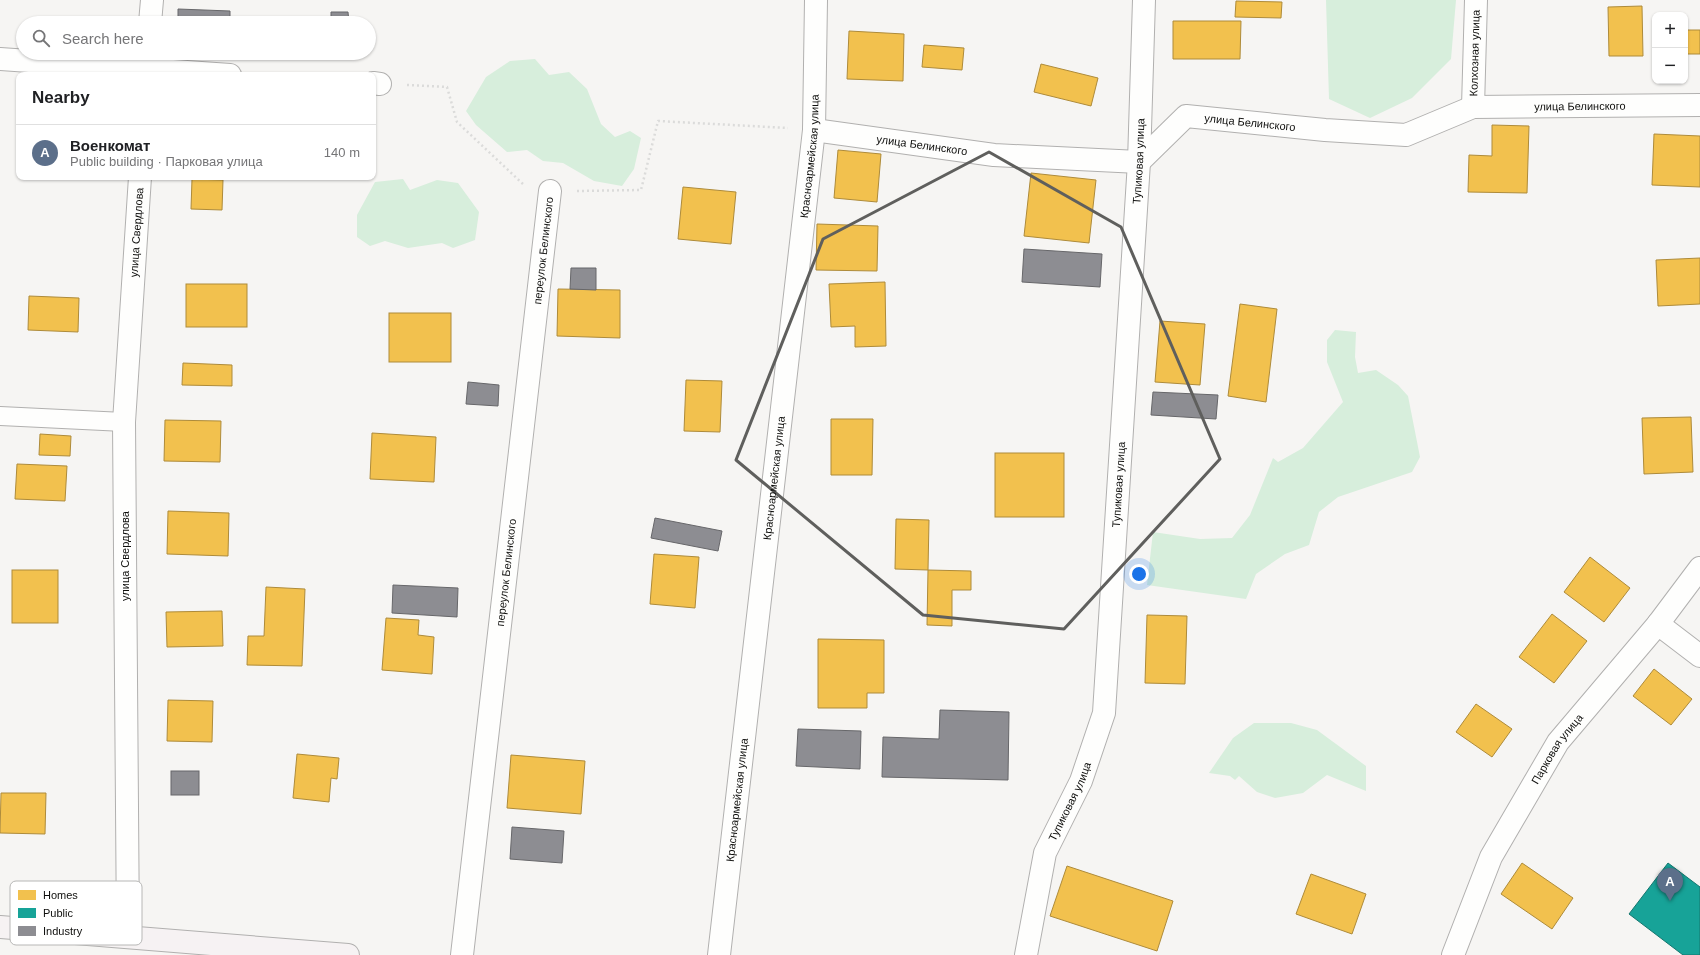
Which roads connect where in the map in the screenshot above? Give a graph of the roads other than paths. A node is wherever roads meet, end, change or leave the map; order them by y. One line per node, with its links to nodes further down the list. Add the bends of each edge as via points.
1 (152, 0): 5 (street)
2 (816, 0): 13 (street, Красноармейская улица)
3 (1144, 0): 14 (street, Тупиковая улица)
4 (1476, 0): 12 (street, Колхозная улица)
5 (151, 16)
6 (0, 59): 7 (street)
7 (16, 60)
8 (21, 60): 9 (street)
9 (147, 66): 10 (street)
10 (202, 72)
11 (1700, 105): 12 (street, улица Белинского)
12 (1473, 107): 14 (street, улица Белинского, via 1406,135 1186,116)
13 (814, 130): 14 (street, улица Белинского, via 994,155); 28 (street, Красноармейская улица)
14 (1139, 162): 29 (street, Тупиковая улица, via 1104,713 1081,781 1045,853)
15 (140, 180): 18 (street, улица Свердлова)
16 (550, 191): 27 (street, переулок Белинского)
17 (0, 416): 18 (lane)
18 (124, 422): 22 (street, улица Свердлова)
19 (1700, 568): 20 (street, Парковая улица)
20 (1658, 624): 21 (street); 30 (street, Парковая улица, via 1558,742 1491,858)
21 (1700, 656)
22 (128, 881)
23 (0, 926): 24 (main road)
24 (10, 927)
25 (142, 937): 26 (main road)
26 (348, 955)
27 (462, 955)
28 (719, 955)
29 (1026, 955)
30 (1453, 955)

